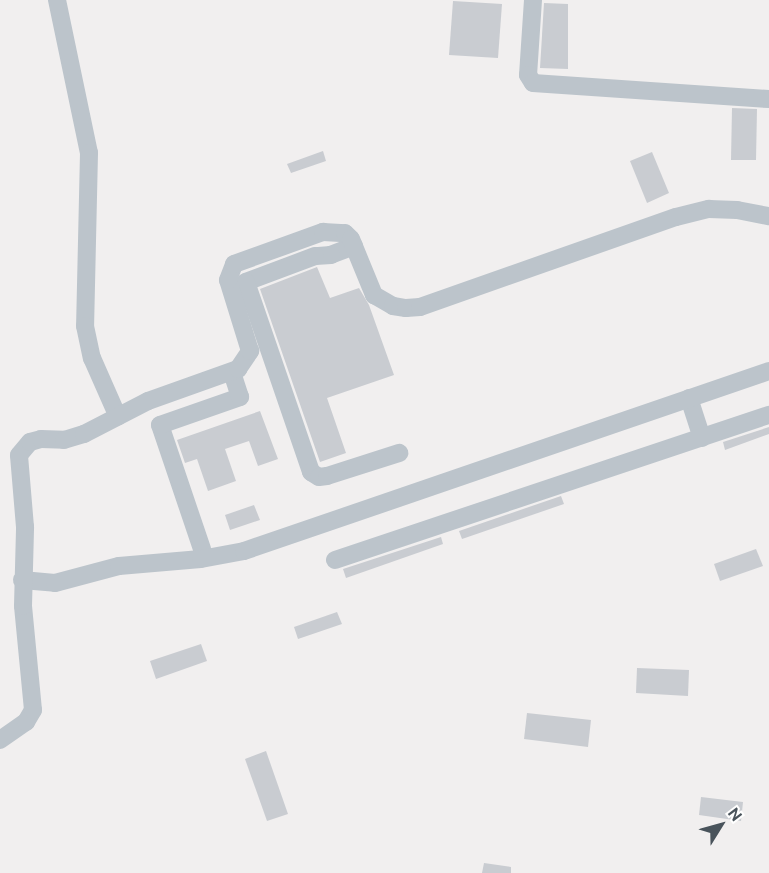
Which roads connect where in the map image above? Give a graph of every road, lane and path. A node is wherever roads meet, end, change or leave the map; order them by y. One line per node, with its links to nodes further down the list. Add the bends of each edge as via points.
1 (57, 0): 10 (street, via 89,153 85,326 92,358)
2 (533, 0): 3 (street, via 528,75 533,83)
3 (769, 99)
4 (769, 216): 5 (street, via 709,209 676,217 420,307 393,306 374,295)
5 (354, 246): 7 (street, via 345,233 323,232 234,264 228,280 250,351 245,362); 12 (street, via 246,282 311,472 327,476)
6 (769, 371): 8 (street)
7 (232, 372): 10 (street, via 148,401); 13 (street, via 240,397 160,425)
8 (689, 398): 11 (street); 15 (street, via 244,551 119,566 55,583)
9 (769, 415): 11 (street)
10 (118, 417): 15 (street, via 84,434 64,440 41,439 23,447 18,464 25,527)
11 (702, 438): 14 (street)
12 (399, 453)
13 (202, 549)
14 (335, 560)
15 (22, 580): 16 (street, via 33,710 26,722)
16 (0, 740)

